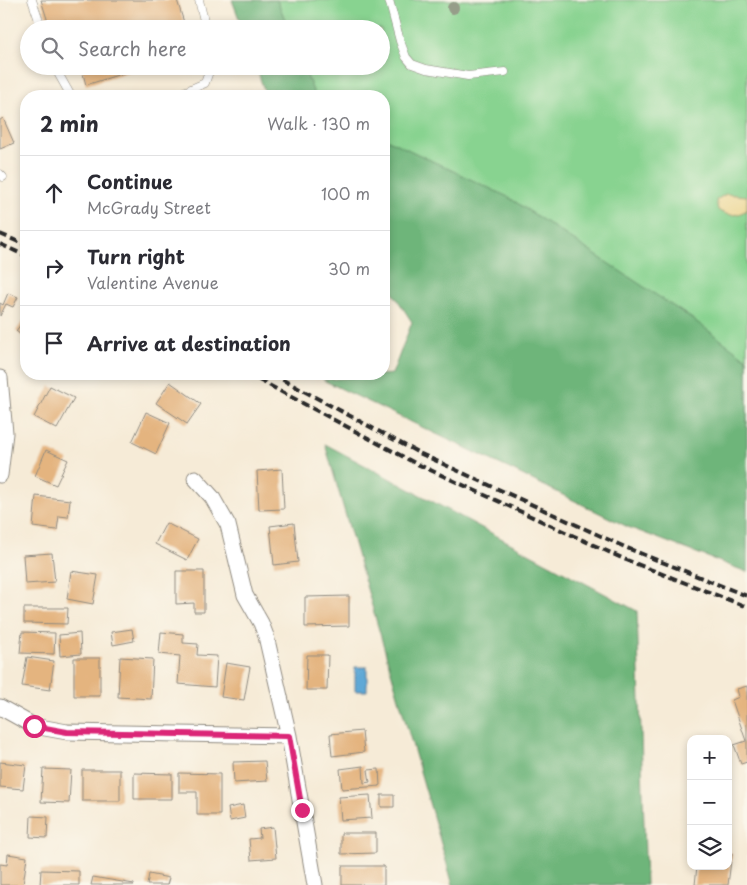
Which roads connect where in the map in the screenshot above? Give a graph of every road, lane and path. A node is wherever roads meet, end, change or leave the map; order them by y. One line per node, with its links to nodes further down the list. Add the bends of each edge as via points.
1 (32, 0): 4 (lane)
2 (198, 0): 5 (lane)
3 (389, 0): 6 (lane, via 400,41 412,64 468,76)
4 (39, 20)
5 (204, 20)
6 (505, 72)
7 (59, 75): 9 (lane)
8 (207, 75): 10 (lane, via 204,83)
9 (68, 90)
10 (188, 90)
11 (0, 378): 12 (street, via 5,433)
12 (0, 475)
13 (195, 478): 15 (street, via 212,497 228,525 245,595 266,636)
14 (0, 707): 15 (street, via 34,726 67,732)
15 (289, 736): 16 (street)
16 (315, 885)

